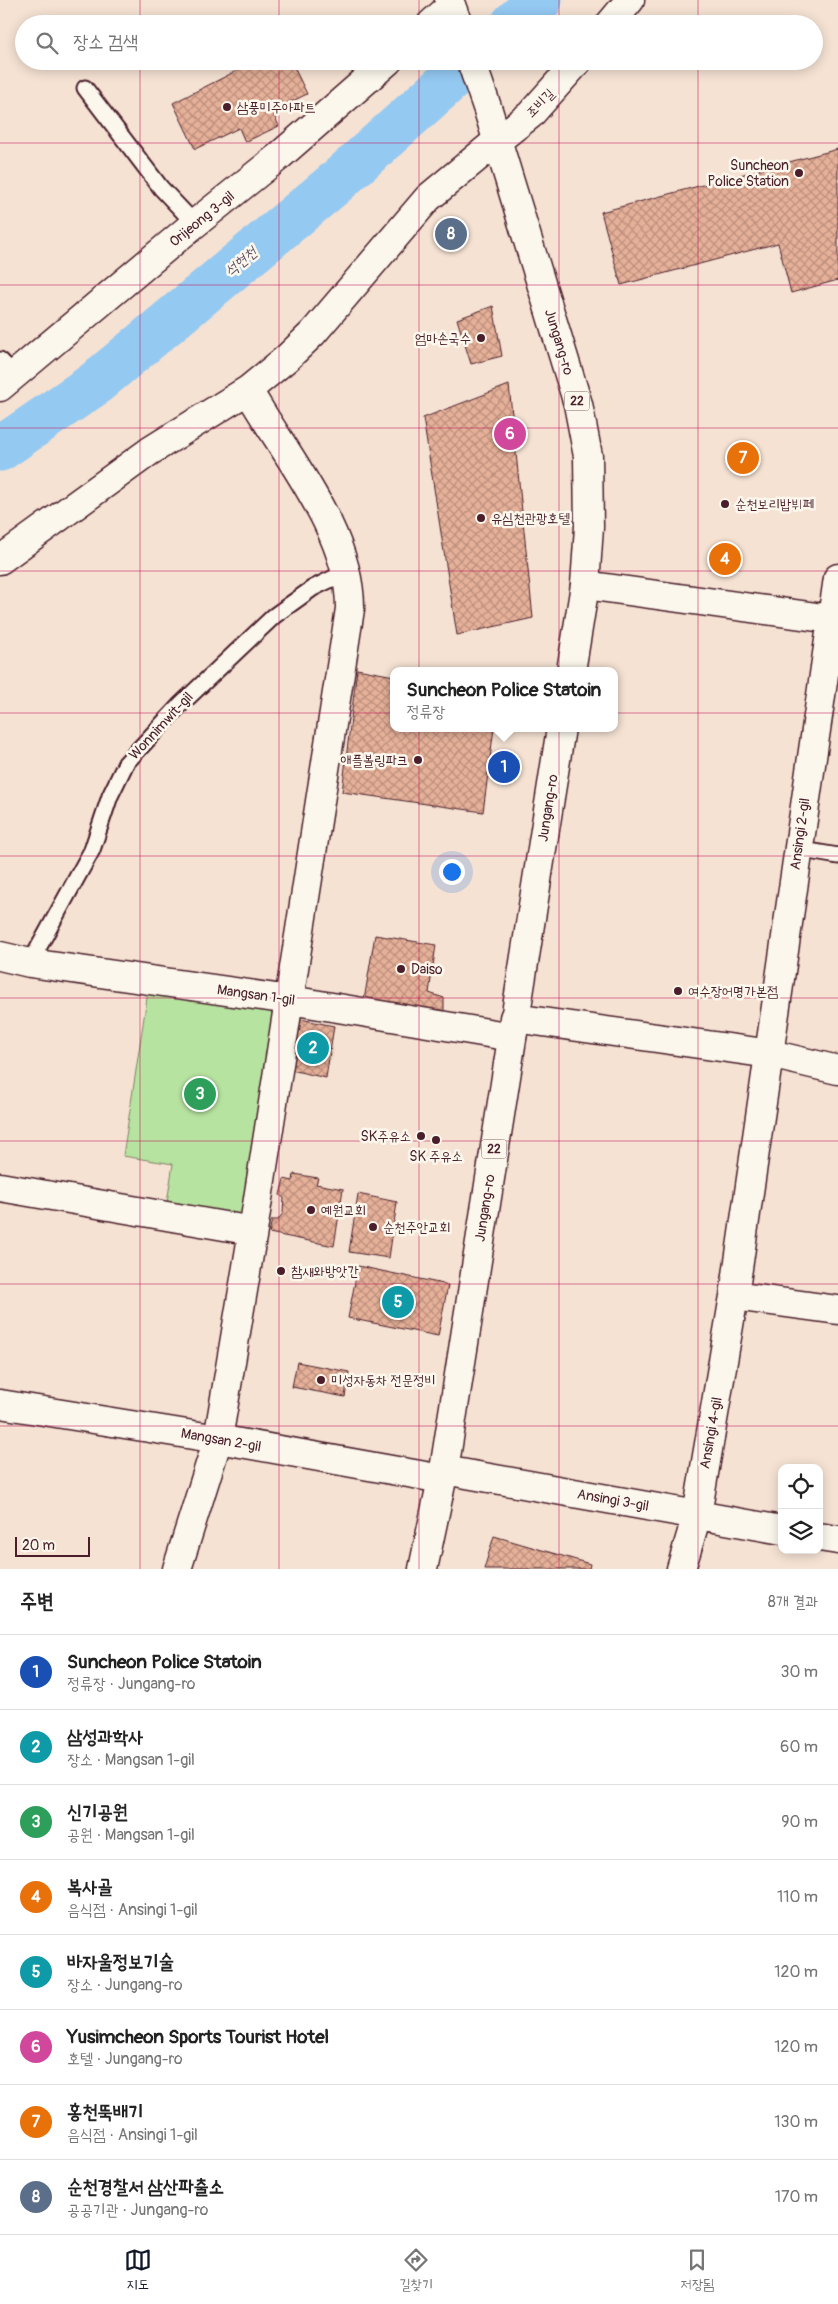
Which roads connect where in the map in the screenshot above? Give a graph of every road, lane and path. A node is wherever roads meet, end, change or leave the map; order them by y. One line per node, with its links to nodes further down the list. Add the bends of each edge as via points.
1 (630, 0): 2 (street)
2 (618, 15)
3 (378, 70): 8 (street, Orijeong 3-gil)
4 (474, 70): 7 (street, Jungang-ro / 22)
5 (570, 70): 7 (street, 조비길, via 530,115)
6 (85, 88): 8 (lane, via 161,188)
7 (498, 140): 10 (street, 조비길, via 428,198 314,333); 14 (street, Jungang-ro / 22, via 578,404 585,439 589,527)
8 (195, 224): 9 (street, Orijeong 3-gil)
9 (5, 374)
10 (248, 390): 11 (street, 조비길, via 150,451); 12 (street, via 308,483)
11 (0, 560)
12 (346, 572): 21 (lane, Wonnimwit-gil, via 313,588 274,616 180,705 126,763 110,796 92,850); 22 (street, via 350,609)
13 (838, 578): 15 (street, Ansingi 2-gil)
14 (585, 585): 15 (street); 16 (street, Jungang-ro / 22)
15 (835, 620): 18 (street, Ansingi 2-gil)
16 (572, 667)
17 (560, 732): 23 (street, Jungang-ro / 22)
18 (797, 850): 19 (lane); 24 (street, Ansingi 2-gil)
19 (838, 856)
20 (0, 956): 21 (street, Mangsan 1-gil)
21 (30, 963): 22 (street, Mangsan 1-gil)
22 (290, 1000): 23 (street, Mangsan 1-gil); 27 (street)
23 (513, 1027): 24 (street); 32 (street, Jungang-ro / 22)
24 (770, 1054): 25 (street); 28 (street, Ansingi 4-gil)
25 (838, 1070)
26 (0, 1187): 27 (street)
27 (253, 1231): 31 (street)
28 (734, 1296): 29 (street); 33 (street, Ansingi 4-gil)
29 (838, 1310)
30 (0, 1404): 31 (street, Mangsan 2-gil)
31 (218, 1439): 32 (street, Mangsan 2-gil); 37 (street)
32 (443, 1474): 33 (street, Ansingi 3-gil); 38 (street, Jungang-ro / 22)
33 (697, 1515): 34 (street, Ansingi 3-gil); 39 (street, Ansingi 4-gil)
34 (778, 1529)
35 (823, 1537): 36 (street)
36 (838, 1540)
37 (177, 1569)
38 (424, 1569)
39 (681, 1569)

